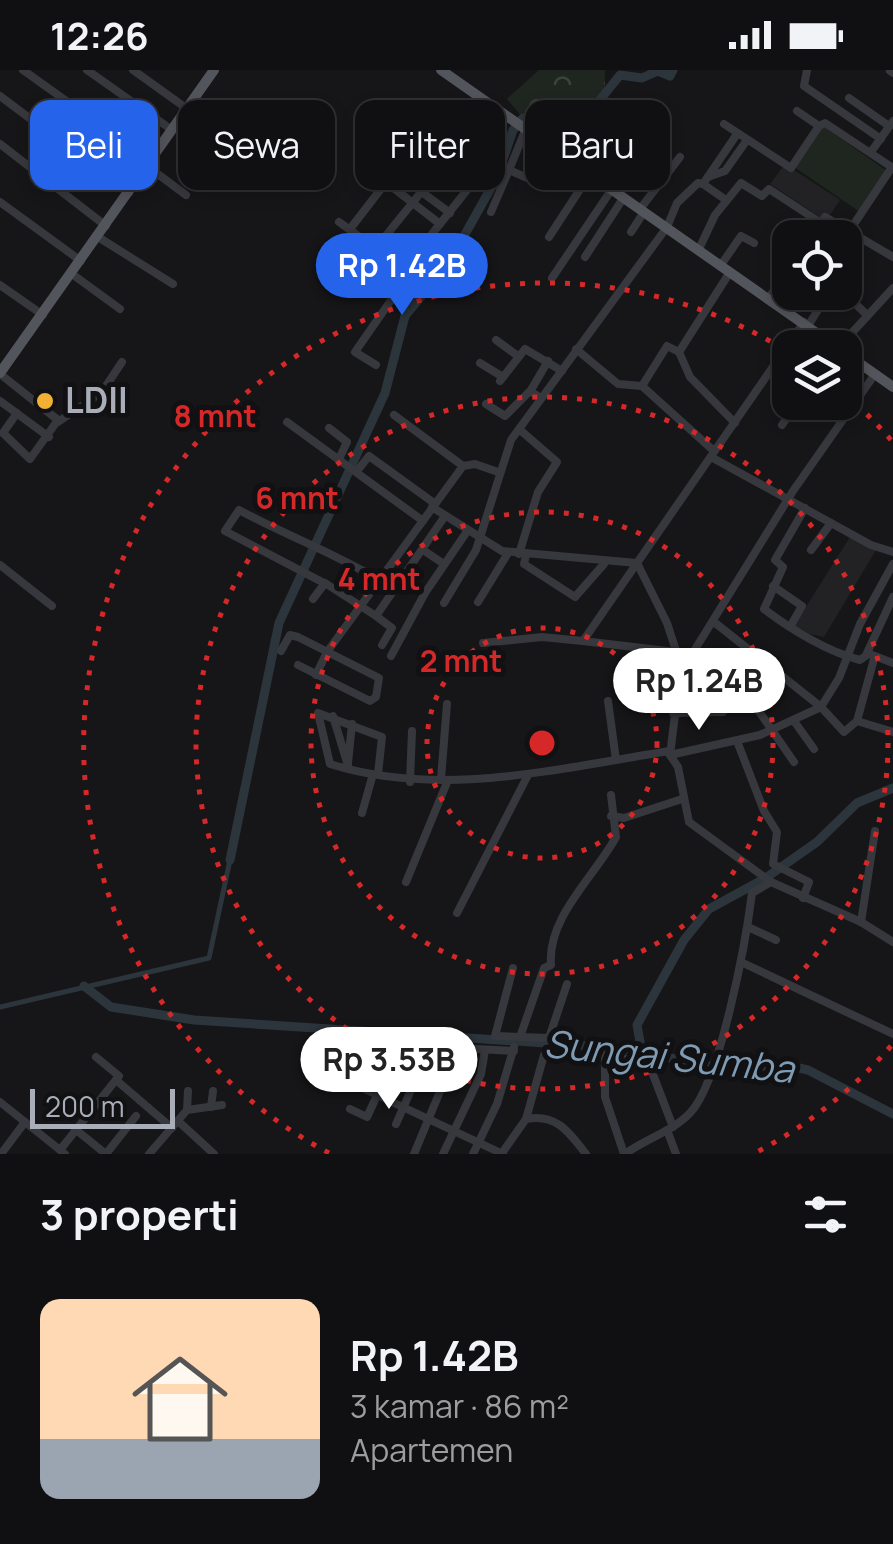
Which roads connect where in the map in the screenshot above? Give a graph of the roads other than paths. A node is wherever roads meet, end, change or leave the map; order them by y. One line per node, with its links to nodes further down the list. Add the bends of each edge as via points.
1 (23, 70): 9 (street)
2 (86, 70): 18 (street)
3 (133, 70): 12 (street)
4 (214, 70): 10 (main road)
5 (442, 70): 11 (main road)
6 (807, 70): 24 (street, via 804,86)
7 (0, 96): 46 (street)
8 (849, 98): 17 (street)
9 (63, 100)
10 (192, 100)
11 (483, 100)
12 (178, 102)
13 (797, 110): 19 (street)
14 (505, 116): 20 (main road)
15 (178, 121): 18 (main road)
16 (724, 124): 23 (street)
17 (891, 124): 24 (street)
18 (175, 126): 21 (street); 27 (main road)
19 (818, 126): 25 (street, via 790,168); 28 (street, via 825,123)
20 (520, 127): 22 (main road); 31 (street)
21 (178, 128)
22 (525, 130)
23 (737, 134): 25 (street); 34 (street)
24 (880, 138): 28 (street)
25 (747, 140): 34 (street, via 725,171)
26 (0, 144): 59 (street)
27 (158, 151)
28 (871, 152): 30 (street)
29 (680, 157): 52 (street)
30 (893, 168): 35 (street)
31 (509, 170): 33 (street); 54 (street)
32 (158, 172): 47 (street)
33 (525, 177)
34 (705, 180): 49 (street); 60 (street, via 677,203)
35 (884, 180): 36 (street); 56 (street)
36 (893, 187)
37 (131, 190): 46 (main road)
38 (381, 190): 61 (street)
39 (396, 190): 51 (street)
40 (419, 190): 45 (street)
41 (468, 190): 53 (street)
42 (580, 190): 64 (street)
43 (606, 190): 75 (street)
44 (613, 190): 48 (main road)
45 (422, 192): 51 (street); 53 (street)
46 (129, 193): 59 (main road)
47 (186, 195)
48 (624, 197): 52 (main road); 69 (street)
49 (726, 200): 55 (street, via 740,184 762,196 769,189); 68 (street)
50 (0, 202): 71 (street)
51 (414, 203): 58 (street); 67 (street)
52 (642, 210): 60 (main road); 62 (street)
53 (450, 212): 58 (street)
54 (491, 212)
55 (817, 220)
56 (857, 220)
57 (339, 222): 61 (street)
58 (440, 224): 74 (street)
59 (106, 226): 63 (main road)
60 (667, 227): 68 (main road); 90 (street)
61 (350, 229): 67 (street)
62 (630, 232)
63 (98, 237): 71 (main road); 76 (street)
64 (549, 237)
65 (862, 238): 70 (street)
66 (754, 244): 72 (street, via 741,236)
67 (376, 248): 74 (street)
68 (698, 250): 72 (main road)
69 (585, 257)
70 (893, 257)
71 (81, 260): 73 (main road)
72 (726, 268): 80 (main road); 91 (street)
73 (72, 274): 81 (street); 85 (main road)
74 (411, 274): 96 (street, via 356,352)
75 (552, 278)
76 (173, 284)
77 (0, 286): 85 (street)
78 (772, 293): 80 (street)
79 (891, 294): 84 (street)
80 (768, 299): 86 (main road)
81 (120, 309)
82 (816, 310): 86 (street)
83 (862, 310): 84 (street)
84 (866, 314): 88 (street)
85 (43, 315): 99 (main road)
86 (806, 324): 87 (main road); 114 (street)
87 (814, 330)
88 (853, 330)
89 (496, 340): 92 (street)
90 (576, 349): 98 (street); 101 (street, via 618,384)
91 (679, 352): 101 (street, via 664,349); 114 (street, via 689,376)
92 (518, 356): 93 (street, via 526,350); 95 (street, via 502,378)
93 (548, 361): 98 (street); 103 (street)
94 (122, 362): 112 (street, via 102,392)
95 (480, 363)
96 (376, 365)
97 (862, 365): 100 (main road)
98 (562, 371): 105 (street)
99 (0, 374): 112 (street)
100 (876, 374): 102 (main road); 104 (street)
101 (642, 386): 119 (street)
102 (893, 387)
103 (531, 390): 105 (street); 107 (street, via 505,416)
104 (862, 394)
105 (542, 398): 117 (street)
106 (0, 401): 108 (street)
107 (486, 404)
108 (16, 412): 118 (street); 118 (street, via 3,433 26,457 34,457)
109 (394, 415): 121 (street)
110 (785, 420): 115 (street)
111 (844, 420): 123 (street)
112 (58, 421): 118 (street)
113 (287, 422): 120 (street)
114 (734, 423): 119 (street)
115 (782, 425)
116 (328, 428): 120 (street, via 347,443)
117 (518, 428): 122 (street); 135 (street, via 557,461 533,505)
118 (49, 437)
119 (712, 453): 123 (street); 138 (street)
120 (348, 465): 124 (street, via 369,456); 127 (street)
121 (463, 466): 122 (street); 124 (street)
122 (498, 472): 130 (street)
123 (790, 498): 125 (street); 151 (street)
124 (433, 505): 126 (street); 127 (street)
125 (805, 508): 128 (street); 143 (street, via 775,560 783,567)
126 (445, 516): 129 (street); 132 (street)
127 (423, 521): 141 (street)
128 (831, 523): 131 (street); 133 (street)
129 (468, 530): 130 (street); 136 (street)
130 (480, 538): 134 (street); 147 (street)
131 (892, 549)
132 (423, 550): 136 (street); 150 (street)
133 (811, 550)
134 (508, 553): 135 (street); 146 (street)
135 (523, 554): 137 (street); 137 (street, via 524,564 575,598)
136 (444, 564): 159 (street)
137 (604, 564): 138 (street)
138 (637, 564): 153 (street); 158 (street)
139 (893, 564): 160 (street)
140 (0, 565): 148 (street)
141 (379, 580): 142 (street, via 238,510 224,529); 149 (street)
142 (324, 583): 145 (street); 149 (street)
143 (773, 586): 152 (street, via 763,606); 152 (street, via 802,606)
144 (893, 597): 161 (street)
145 (312, 599)
146 (478, 602)
147 (444, 603)
148 (52, 606)
149 (360, 606): 150 (street); 157 (street)
150 (376, 616): 155 (street, via 392,628)
151 (714, 622): 164 (street); 168 (street)
152 (790, 627): 160 (street)
153 (583, 641): 154 (street, via 542,636); 158 (street)
154 (483, 642)
155 (382, 645)
156 (281, 651): 157 (street, via 292,635)
157 (327, 652): 165 (street); 165 (street, via 379,678 376,697 370,701)
158 (676, 652): 164 (street)
159 (391, 656)
160 (845, 656): 161 (street); 168 (street, via 840,678)
161 (871, 657): 162 (street); 174 (street)
162 (893, 663)
163 (298, 665): 165 (street)
164 (682, 672): 171 (street)
165 (316, 675)
166 (608, 700): 182 (street)
167 (447, 704): 187 (street)
168 (821, 706): 173 (street); 174 (street, via 844,732)
169 (758, 710): 176 (street)
170 (723, 712): 171 (street)
171 (674, 713): 181 (street)
172 (333, 716): 175 (street); 184 (street); 184 (street, via 317,715 327,759)
173 (794, 721): 176 (street); 180 (street)
174 (858, 721): 178 (street)
175 (352, 724): 184 (street); 185 (street, via 383,738)
176 (774, 730): 179 (street); 183 (street)
177 (412, 731): 188 (street)
178 (893, 732)
179 (737, 741): 181 (street); 196 (street, via 777,832 772,860 809,882)
180 (814, 750)
181 (670, 753): 182 (street); 190 (street)
182 (616, 760): 186 (street)
183 (794, 762)
184 (349, 766): 185 (street)
185 (375, 774): 188 (street); 191 (street)
186 (528, 775): 187 (street); 197 (street)
187 (445, 779): 188 (street); 195 (street)
188 (410, 782)
189 (611, 795): 192 (street)
190 (682, 799): 192 (street); 194 (street, via 688,822)
191 (362, 813)
192 (611, 816): 206 (street, via 616,837 553,942 551,965 541,974)
193 (875, 831): 198 (street)
194 (768, 879): 196 (street); 199 (street, via 752,893)
195 (406, 882)
196 (803, 898): 198 (street)
197 (457, 913)
198 (861, 922): 201 (street)
199 (748, 927): 200 (street); 202 (street)
200 (776, 940)
201 (893, 942)
202 (743, 964): 205 (street); 231 (street, via 704,1095)
203 (513, 968): 206 (street, via 494,1034)
204 (567, 984): 206 (street, via 549,1038)
205 (893, 1034)
206 (515, 1043): 208 (street); 234 (street)
207 (399, 1048): 213 (street)
208 (484, 1050): 227 (street, via 458,1048); 233 (street, via 481,1074)
209 (368, 1054): 213 (street)
210 (544, 1055): 226 (street)
211 (426, 1056): 221 (street)
212 (96, 1057): 214 (street, via 119,1075)
213 (391, 1064): 218 (street)
214 (116, 1080): 230 (street); 232 (street)
215 (358, 1086): 218 (street)
216 (188, 1091): 224 (street)
217 (213, 1091): 222 (street)
218 (376, 1093): 221 (street); 223 (street, via 365,1121)
219 (0, 1102): 228 (street)
220 (222, 1105): 222 (street)
221 (402, 1106): 227 (street); 229 (street)
222 (212, 1107): 224 (street)
223 (350, 1109)
224 (187, 1110): 230 (street)
225 (136, 1116): 237 (street)
226 (526, 1118): 243 (street); 244 (street, via 555,1120)
227 (428, 1120): 233 (street); 240 (street)
228 (25, 1122): 235 (street); 236 (street)
229 (396, 1124)
230 (175, 1125): 238 (street); 239 (street)
231 (670, 1128): 245 (street); 245 (street, via 650,1064 605,1054 604,1096); 246 (street)
232 (75, 1129): 235 (street); 237 (street)
233 (453, 1130): 234 (street); 241 (street)
234 (478, 1142): 242 (street); 243 (street)
235 (62, 1152)
236 (0, 1154)
237 (106, 1154)
238 (149, 1154)
239 (214, 1154)
240 (414, 1154)
241 (443, 1154)
242 (473, 1154)
243 (503, 1154)
244 (586, 1154)
245 (624, 1154)
246 (676, 1154)

